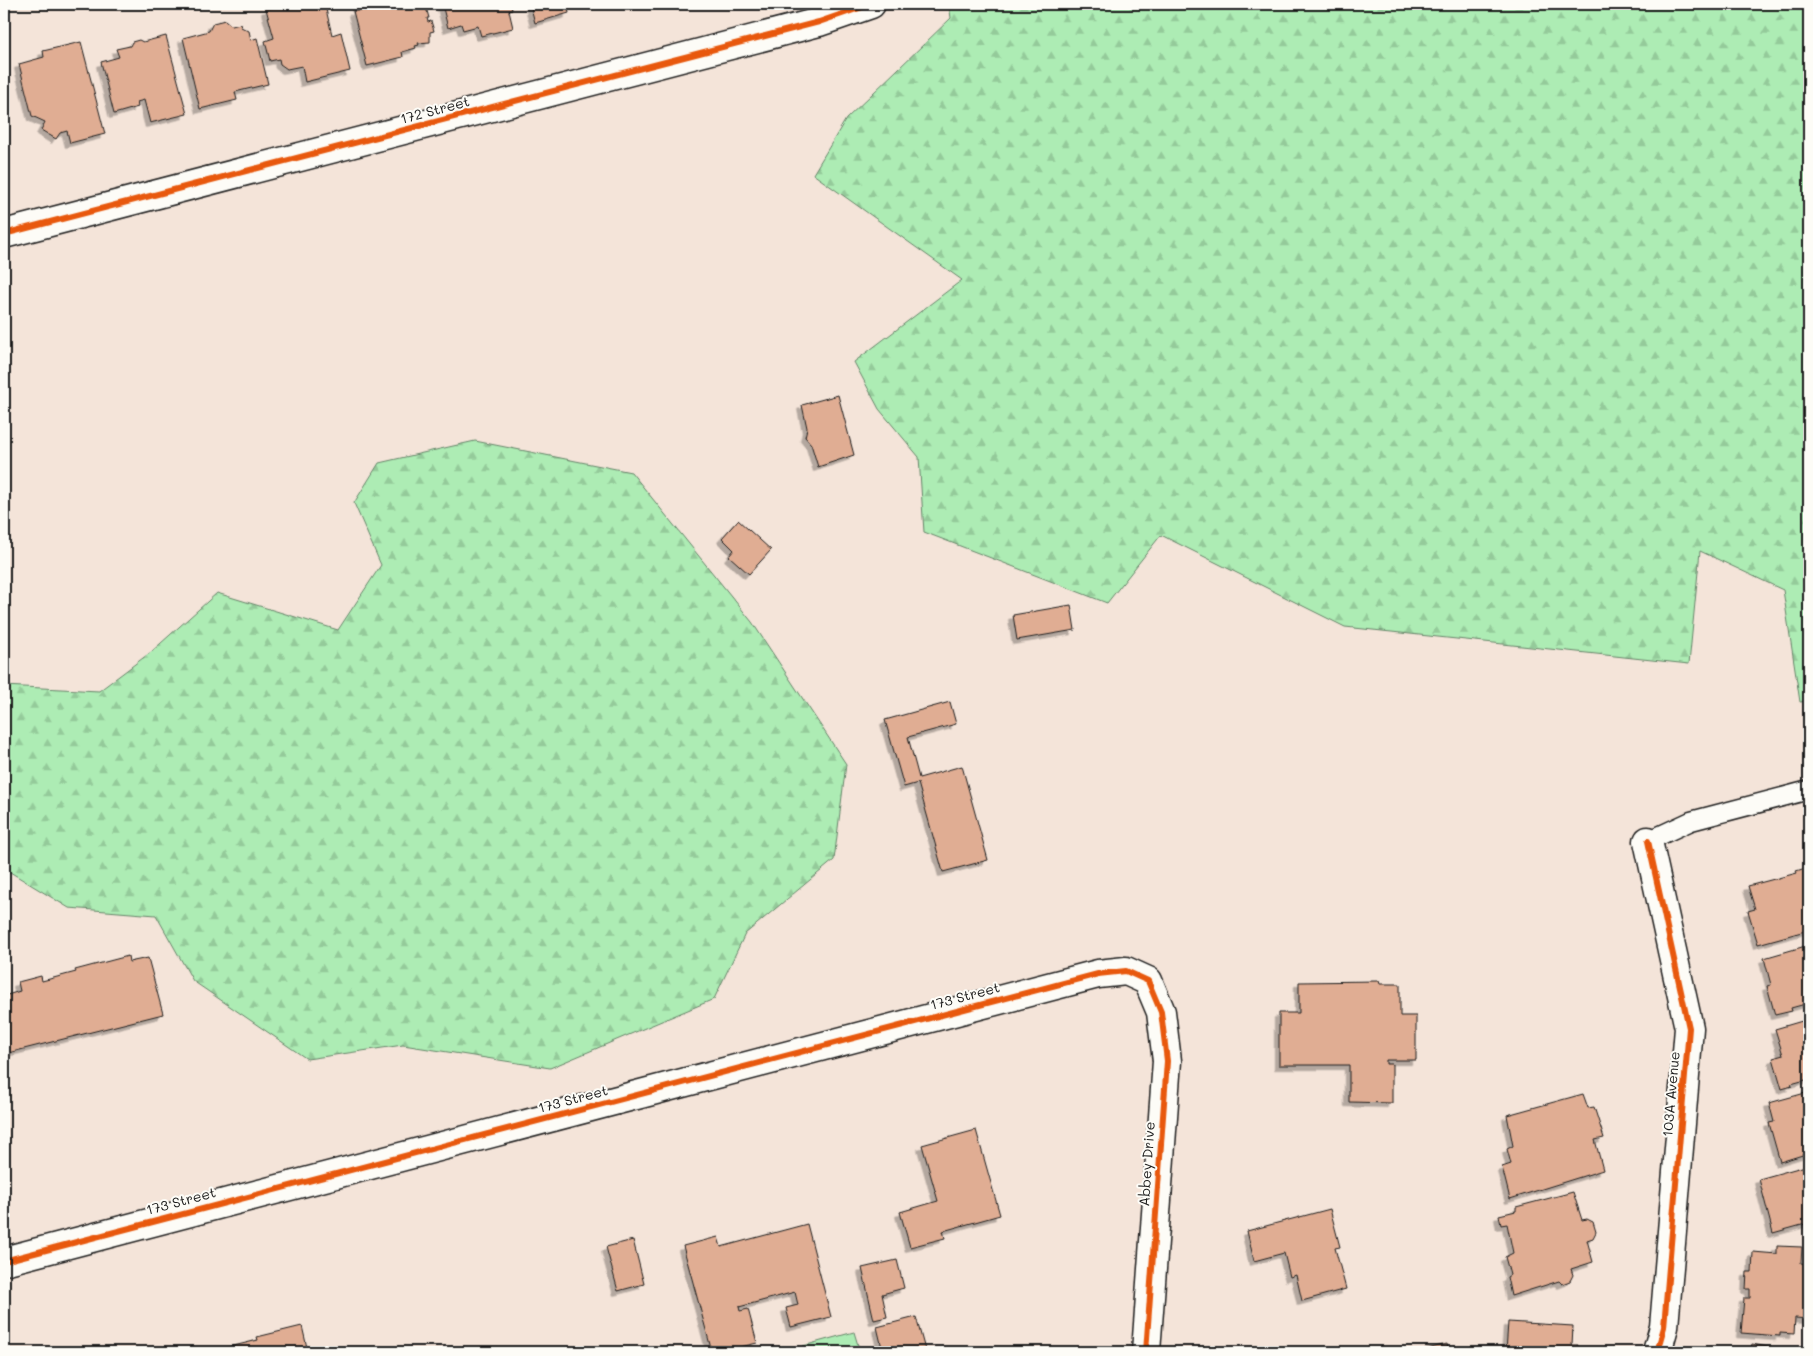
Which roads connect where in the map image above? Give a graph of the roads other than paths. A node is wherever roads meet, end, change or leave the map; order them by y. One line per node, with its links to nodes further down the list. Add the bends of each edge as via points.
1 (871, 4): 2 (street, 172 Street, via 819,22)
2 (4, 234)
3 (1809, 790): 4 (lane, via 1691,821)
4 (1648, 840): 8 (street, 103A Avenue, via 1689,1028 1664,1327)
5 (1148, 981): 6 (street, 173 Street, via 1126,972 1098,974); 7 (street, Abbey Drive, via 1161,1012 1167,1062)
6 (4, 1261)
7 (1146, 1352)
8 (1658, 1352)

